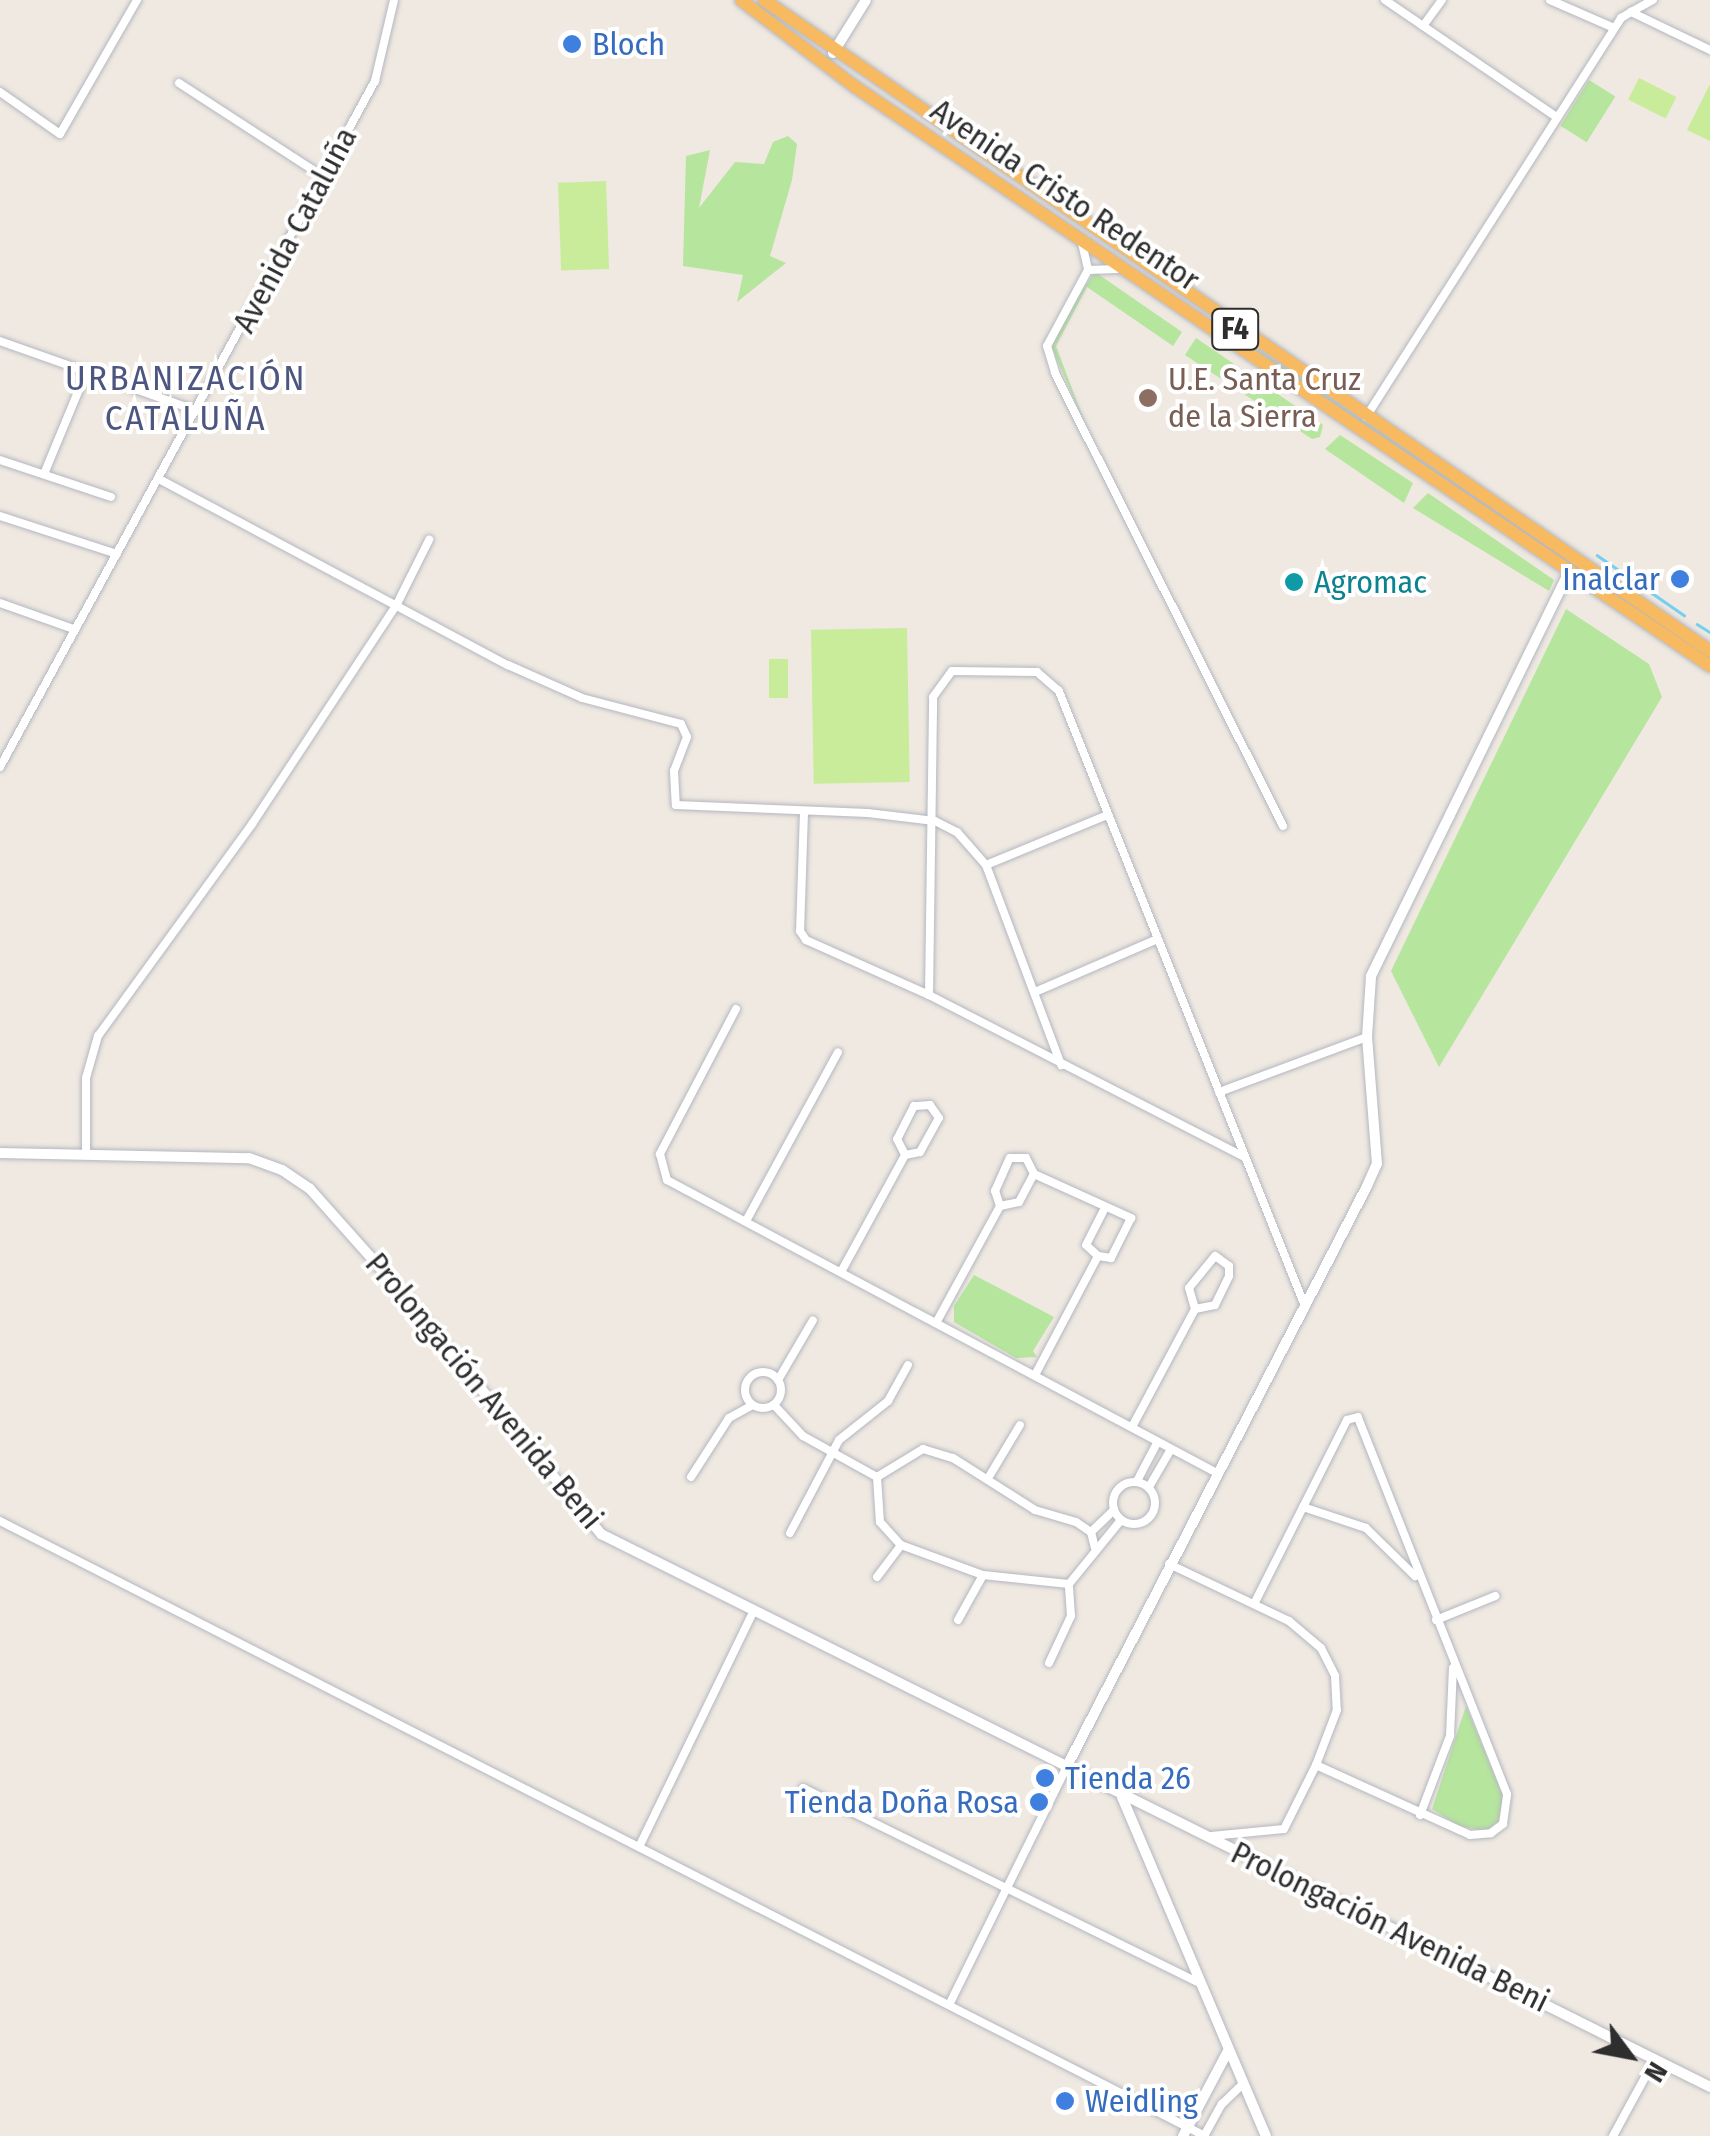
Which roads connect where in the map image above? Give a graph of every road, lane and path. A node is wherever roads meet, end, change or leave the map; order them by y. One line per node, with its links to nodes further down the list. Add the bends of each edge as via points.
1 (137, 0): 16 (street, via 60,134)
2 (394, 0): 18 (street, Avenida Cataluña, via 375,82)
3 (742, 0): 19 (highway, Avenida Cristo Redentor / F4, via 854,86)
4 (764, 0): 14 (highway, Avenida Cristo Redentor / F4)
5 (866, 0): 14 (street)
6 (1385, 0): 11 (street)
7 (1442, 0): 11 (street)
8 (1551, 0): 12 (street)
9 (1653, 0): 10 (street)
10 (1631, 12): 12 (street); 13 (street)
11 (1423, 26): 17 (street)
12 (1614, 28): 17 (street)
13 (1710, 50)
14 (833, 53): 25 (highway, Avenida Cristo Redentor / F4)
15 (180, 83): 18 (street)
16 (0, 92)
17 (1555, 116): 25 (street)
18 (322, 176): 24 (street, Avenida Cataluña)
19 (1076, 234): 20 (street); 21 (highway, Avenida Cristo Redentor / F4)
20 (1088, 270): 21 (street); 43 (street, via 1047,346 1055,373)
21 (1130, 272): 33 (highway, Avenida Cristo Redentor / F4)
22 (0, 341): 23 (street)
23 (86, 370): 24 (street); 27 (street)
24 (198, 411): 28 (street, Avenida Cataluña)
25 (1366, 416): 37 (highway, Avenida Cristo Redentor / F4)
26 (0, 460): 27 (street)
27 (44, 474): 29 (street)
28 (159, 479): 32 (street, Avenida Cataluña); 35 (street)
29 (111, 498)
30 (0, 516): 32 (street)
31 (429, 540): 35 (street)
32 (117, 554): 36 (street, Avenida Cataluña)
33 (1570, 570): 38 (highway, Avenida Cristo Redentor / F4); 49 (street, via 1371,976)
34 (0, 603): 36 (street)
35 (396, 604): 40 (street, via 582,698 681,724 687,737 674,771 676,805); 53 (street, via 252,824 98,1036 86,1078)
36 (74, 628): 39 (street, Avenida Cataluña)
37 (1710, 651)
38 (1710, 666)
39 (0, 768)
40 (804, 812): 42 (street); 47 (street, via 800,931 814,944)
41 (1105, 816): 42 (street, via 1050,678 952,672 933,696); 44 (street); 45 (street)
42 (936, 821): 44 (street, via 957,832); 47 (street)
43 (1283, 826)
44 (986, 865): 46 (street)
45 (1155, 940): 46 (street); 52 (street)
46 (1035, 992): 51 (street)
47 (929, 994): 51 (street)
48 (736, 1009): 60 (street, via 659,1164 667,1180)
49 (1366, 1036): 52 (street); 63 (street, via 1376,1164)
50 (838, 1052): 60 (street)
51 (1061, 1064): 56 (street)
52 (1220, 1092): 56 (street)
53 (86, 1152): 54 (street, Prolongación Avenida Beni); 98 (street, Prolongación Avenida Beni, via 249,1158 310,1189 602,1534)
54 (0, 1153)
55 (905, 1155): 55 (street, via 920,1152 939,1118 930,1105 914,1106 897,1139); 62 (street)
56 (1244, 1157): 63 (street)
57 (1034, 1174): 58 (street, via 1020,1202); 58 (street, via 1026,1158 1010,1158 994,1191); 59 (street)
58 (1000, 1206): 66 (street)
59 (1104, 1210): 61 (street, via 1086,1245); 61 (street, via 1121,1210 1130,1226 1112,1258)
60 (746, 1220): 62 (street)
61 (1098, 1256): 68 (street)
62 (841, 1272): 66 (street)
63 (1304, 1304): 77 (street)
64 (1195, 1309): 64 (street, via 1215,1305 1230,1276 1216,1256 1189,1288); 73 (street)
65 (813, 1320): 69 (street)
66 (936, 1322): 68 (street)
67 (908, 1365): 76 (street, via 888,1401 851,1426)
68 (1035, 1375): 73 (street)
69 (778, 1380): 70 (street, via 768,1373 751,1377 745,1388); 71 (street)
70 (752, 1405): 71 (street); 80 (street, via 729,1418)
71 (774, 1405): 76 (street)
72 (1020, 1426): 78 (street)
73 (1132, 1427): 74 (street)
74 (1157, 1442): 75 (street); 81 (street)
75 (1171, 1449): 77 (street); 82 (street)
76 (832, 1454): 79 (street); 88 (street)
77 (1215, 1472): 91 (street)
78 (990, 1475): 79 (street, via 923,1449); 87 (street, via 1035,1510)
79 (877, 1477): 89 (street, via 880,1522)
80 (690, 1478)
81 (1137, 1481): 82 (street); 84 (street, via 1118,1489)
82 (1149, 1487): 85 (street, via 1153,1514 1135,1524)
83 (1303, 1508): 94 (street, via 1366,1528); 94 (street, via 1347,1420 1358,1417); 97 (street)
84 (1114, 1510): 85 (street); 87 (street)
85 (1122, 1520): 90 (street)
86 (0, 1521): 109 (street)
87 (1091, 1532): 90 (street)
88 (790, 1533)
89 (901, 1545): 92 (street); 93 (street)
90 (1095, 1548): 95 (street, via 1085,1571)
91 (1169, 1564): 97 (street); 104 (street)
92 (982, 1575): 95 (street); 99 (street)
93 (877, 1577)
94 (1419, 1580): 100 (street)
95 (1069, 1584): 102 (street, via 1071,1616)
96 (1495, 1596): 100 (street)
97 (1254, 1604): 103 (street, via 1312,1637 1335,1676 1334,1725)
98 (753, 1612): 104 (street, Prolongación Avenida Beni); 109 (street)
99 (958, 1620)
100 (1436, 1620): 101 (street)
101 (1452, 1659): 107 (street, via 1450,1736); 107 (street, via 1508,1810 1497,1829 1477,1836)
102 (1049, 1663)
103 (1316, 1765): 107 (street); 108 (street, via 1284,1829)
104 (1066, 1768): 106 (street); 110 (street)
105 (803, 1788): 110 (street)
106 (1122, 1796): 108 (street, Prolongación Avenida Beni); 111 (street)
107 (1420, 1814)
108 (1205, 1837): 114 (street, Prolongación Avenida Beni)
109 (639, 1847): 112 (street)
110 (1006, 1890): 111 (street); 112 (street)
111 (1198, 1982): 113 (street)
112 (950, 2004): 117 (street)
113 (1228, 2051): 115 (street); 117 (street)
114 (1655, 2059): 116 (street, Prolongación Avenida Beni); 120 (street)
115 (1243, 2084): 118 (street, via 1222,2104); 119 (street)
116 (1710, 2086)
117 (1185, 2132): 118 (street)
118 (1205, 2136)
119 (1266, 2136)
120 (1614, 2136)

